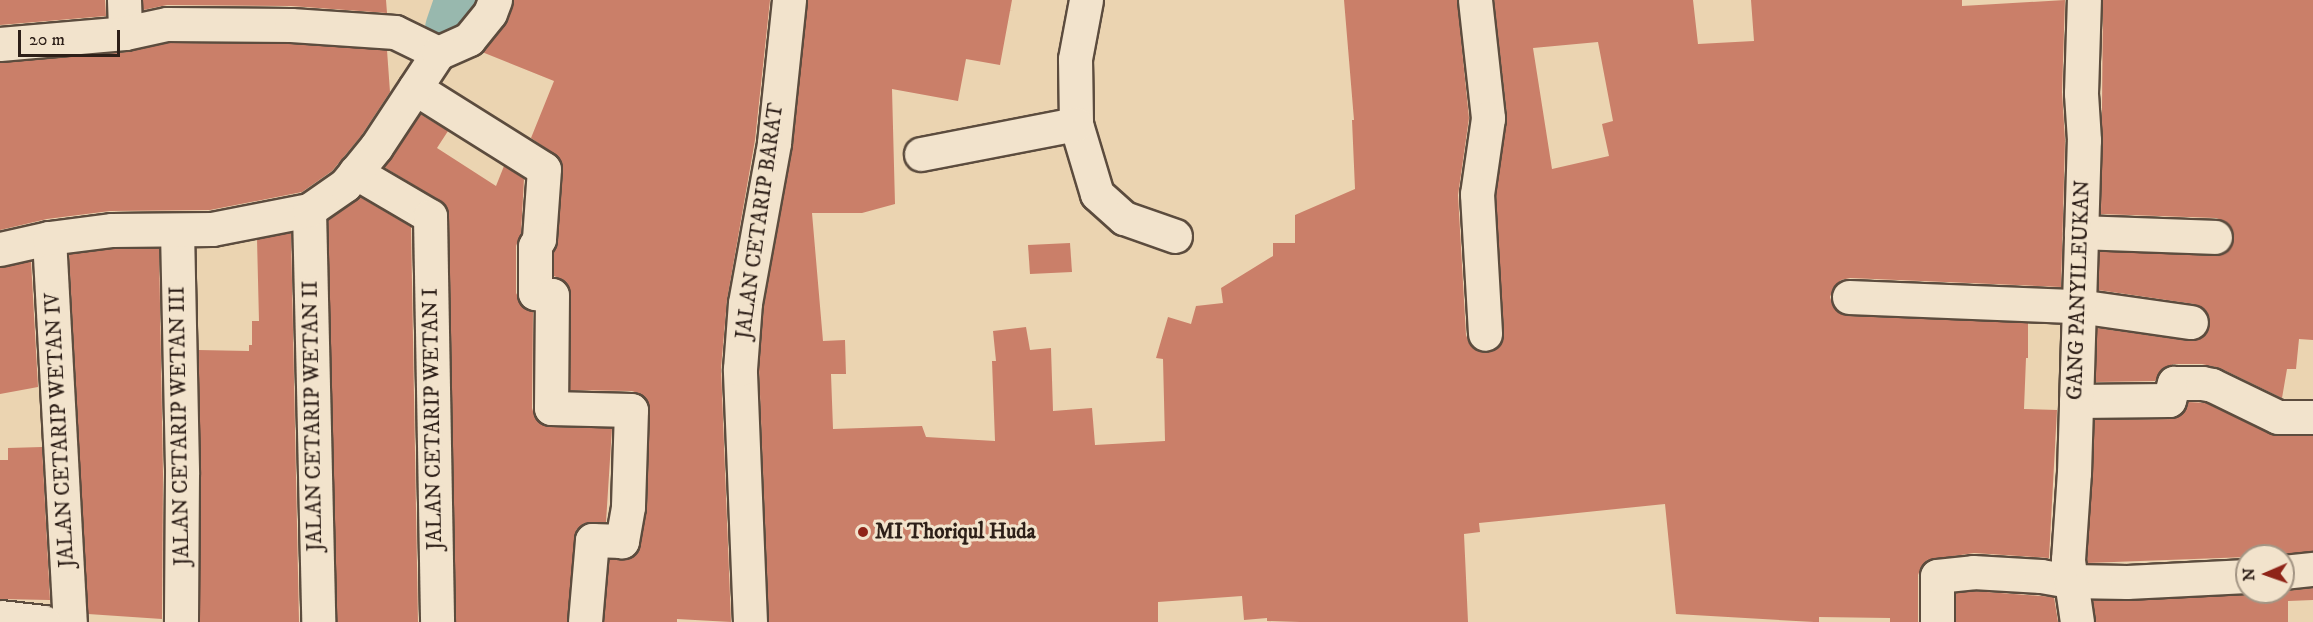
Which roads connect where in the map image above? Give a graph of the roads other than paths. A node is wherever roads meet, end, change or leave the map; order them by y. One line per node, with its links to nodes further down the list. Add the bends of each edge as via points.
1 (124, 0): 7 (street)
2 (495, 0): 9 (street, via 490,13 469,39)
3 (789, 0): 38 (street, JALAN CETARIP BARAT, via 774,143 745,303 740,369)
4 (1086, 0): 11 (street, via 1075,59)
5 (1475, 0): 24 (street, via 1488,118 1478,195)
6 (2084, 0): 16 (street, GANG PANYILEUKAN)
7 (125, 33): 8 (street); 9 (street, via 167,24 302,25 395,32)
8 (0, 44)
9 (438, 53): 10 (street)
10 (415, 88): 13 (street); 37 (street, via 544,169 539,239 535,246 535,293 552,295 551,408 631,410 628,507 622,541 592,540)
11 (1076, 124): 12 (street); 17 (street, via 1097,194 1124,218)
12 (921, 154)
13 (355, 172): 14 (street, via 345,185); 36 (street, JALAN CETARIP WETAN I, via 430,216)
14 (309, 210): 15 (street, via 212,229); 35 (street, JALAN CETARIP WETAN II)
15 (177, 230): 19 (street, via 112,230); 34 (street, JALAN CETARIP WETAN III, via 183,484)
16 (2081, 232): 18 (street); 22 (street, GANG PANYILEUKAN)
17 (1175, 236)
18 (2215, 237)
19 (49, 238): 20 (street); 33 (street, JALAN CETARIP WETAN IV)
20 (0, 249)
21 (1849, 297): 22 (street)
22 (2078, 306): 23 (street); 25 (street, GANG PANYILEUKAN)
23 (2191, 322)
24 (1485, 334)
25 (2076, 401): 26 (street, via 2169,400 2174,383 2202,383 2278,417); 30 (street, GANG PANYILEUKAN)
26 (2313, 417)
27 (2313, 569): 28 (street)
28 (2295, 571)
29 (2235, 577): 30 (street)
30 (2070, 581): 39 (street, via 1973,572 1937,576); 40 (street, GANG PANYILEUKAN)
31 (0, 617): 32 (street)
32 (44, 622)
33 (70, 622)
34 (181, 622)
35 (318, 622)
36 (437, 622)
37 (585, 622)
38 (750, 622)
39 (1937, 622)
40 (2077, 622)

